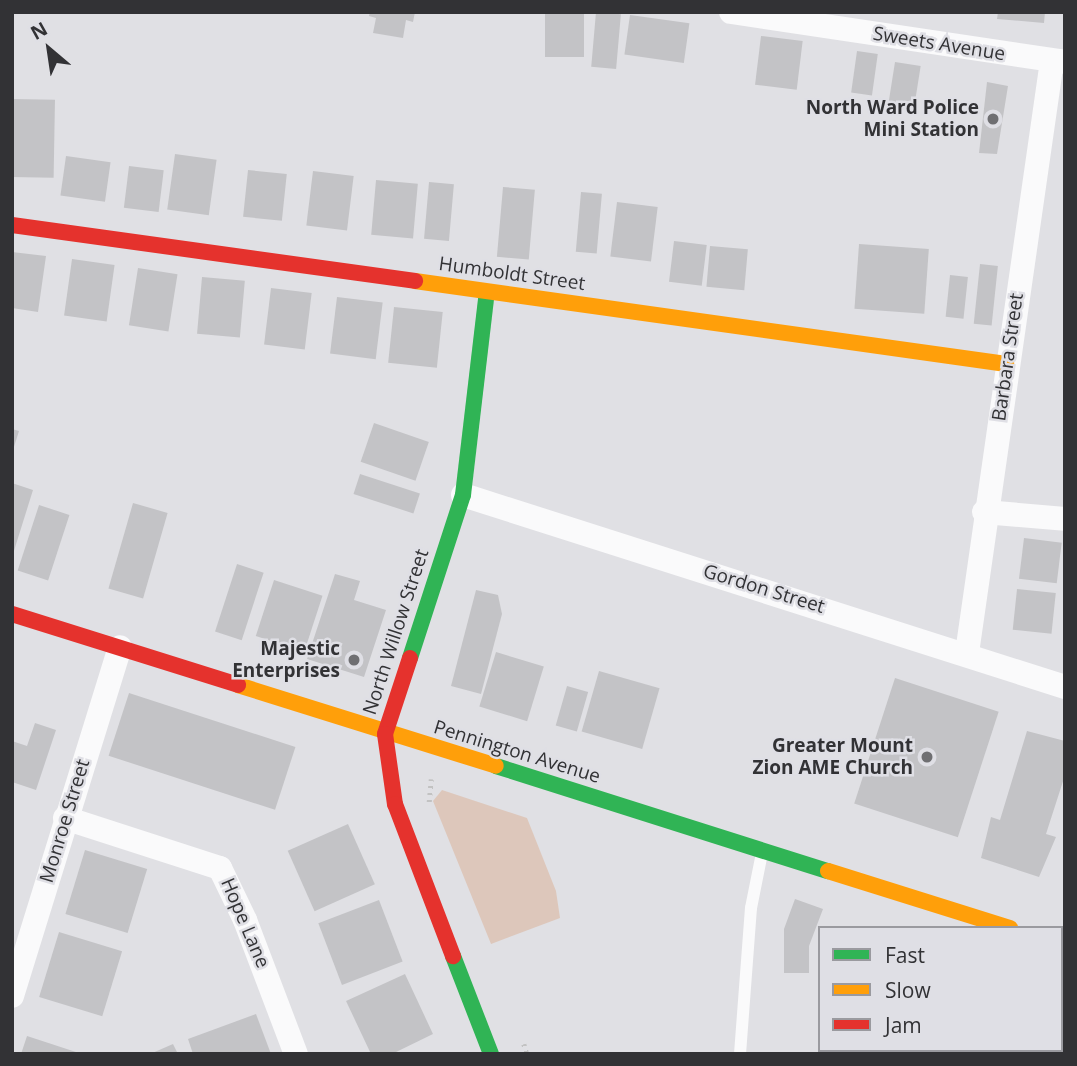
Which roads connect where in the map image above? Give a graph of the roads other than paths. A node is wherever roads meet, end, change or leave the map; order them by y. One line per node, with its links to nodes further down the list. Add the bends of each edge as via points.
1 (731, 12): 2 (street, Sweets Avenue)
2 (1058, 62): 5 (street, Barbara Street)
3 (12, 225): 4 (street, Humboldt Street)
4 (487, 292): 5 (street, Humboldt Street); 6 (street, North Willow Street)
5 (1006, 364): 7 (street, Barbara Street)
6 (463, 495): 11 (street, Gordon Street); 13 (street, North Willow Street)
7 (984, 512): 8 (street); 11 (street, Barbara Street)
8 (1065, 519)
9 (12, 614): 10 (street, Pennington Avenue)
10 (120, 648): 13 (street, Pennington Avenue); 14 (street, Monroe Street)
11 (967, 653): 12 (street, Gordon Street)
12 (1065, 687)
13 (384, 734): 15 (street, Pennington Avenue); 19 (street, North Willow Street, via 395,804)
14 (65, 818): 17 (street, Monroe Street); 18 (street, Hope Lane, via 220,868)
15 (763, 849): 16 (street, Pennington Avenue); 20 (lane, via 751,908)
16 (1005, 926)
17 (12, 996)
18 (296, 1054)
19 (491, 1054)
20 (740, 1054)

